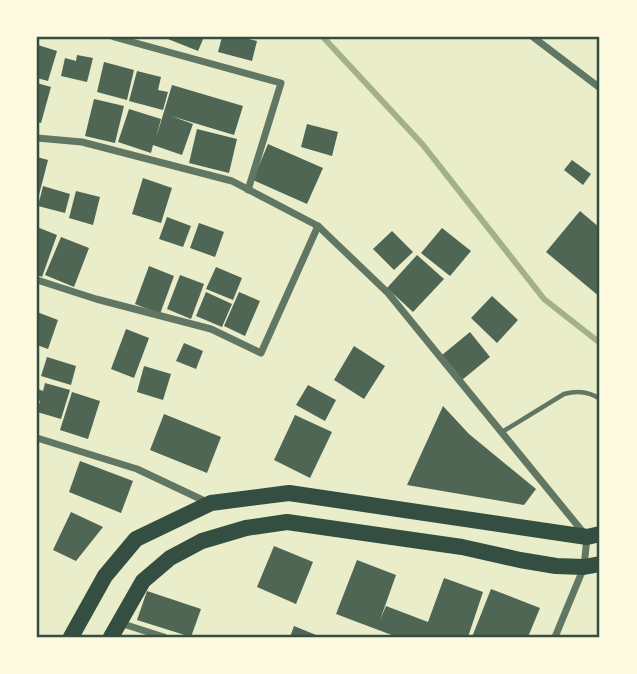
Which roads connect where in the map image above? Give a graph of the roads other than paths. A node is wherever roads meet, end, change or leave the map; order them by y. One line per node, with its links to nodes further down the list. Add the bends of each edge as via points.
1 (114, 37): 5 (street, via 281,83)
2 (533, 37): 3 (street)
3 (600, 88)
4 (37, 138): 5 (street, via 82,142 232,181)
5 (248, 190): 6 (street)
6 (318, 226): 7 (street, via 261,353 211,329); 9 (street, via 388,293)
7 (37, 280)
8 (600, 399): 9 (lane, via 587,392 565,394)
9 (501, 433): 12 (street)
10 (37, 438): 11 (street, via 136,469)
11 (211, 503): 12 (main road, via 289,493); 16 (main road, via 136,539 105,576)
12 (594, 536): 14 (street)
13 (600, 564): 14 (main road)
14 (584, 567): 15 (main road, via 287,522 202,541 170,558 143,580); 18 (street)
15 (115, 630): 17 (street)
16 (71, 637)
17 (164, 637)
18 (555, 637)

